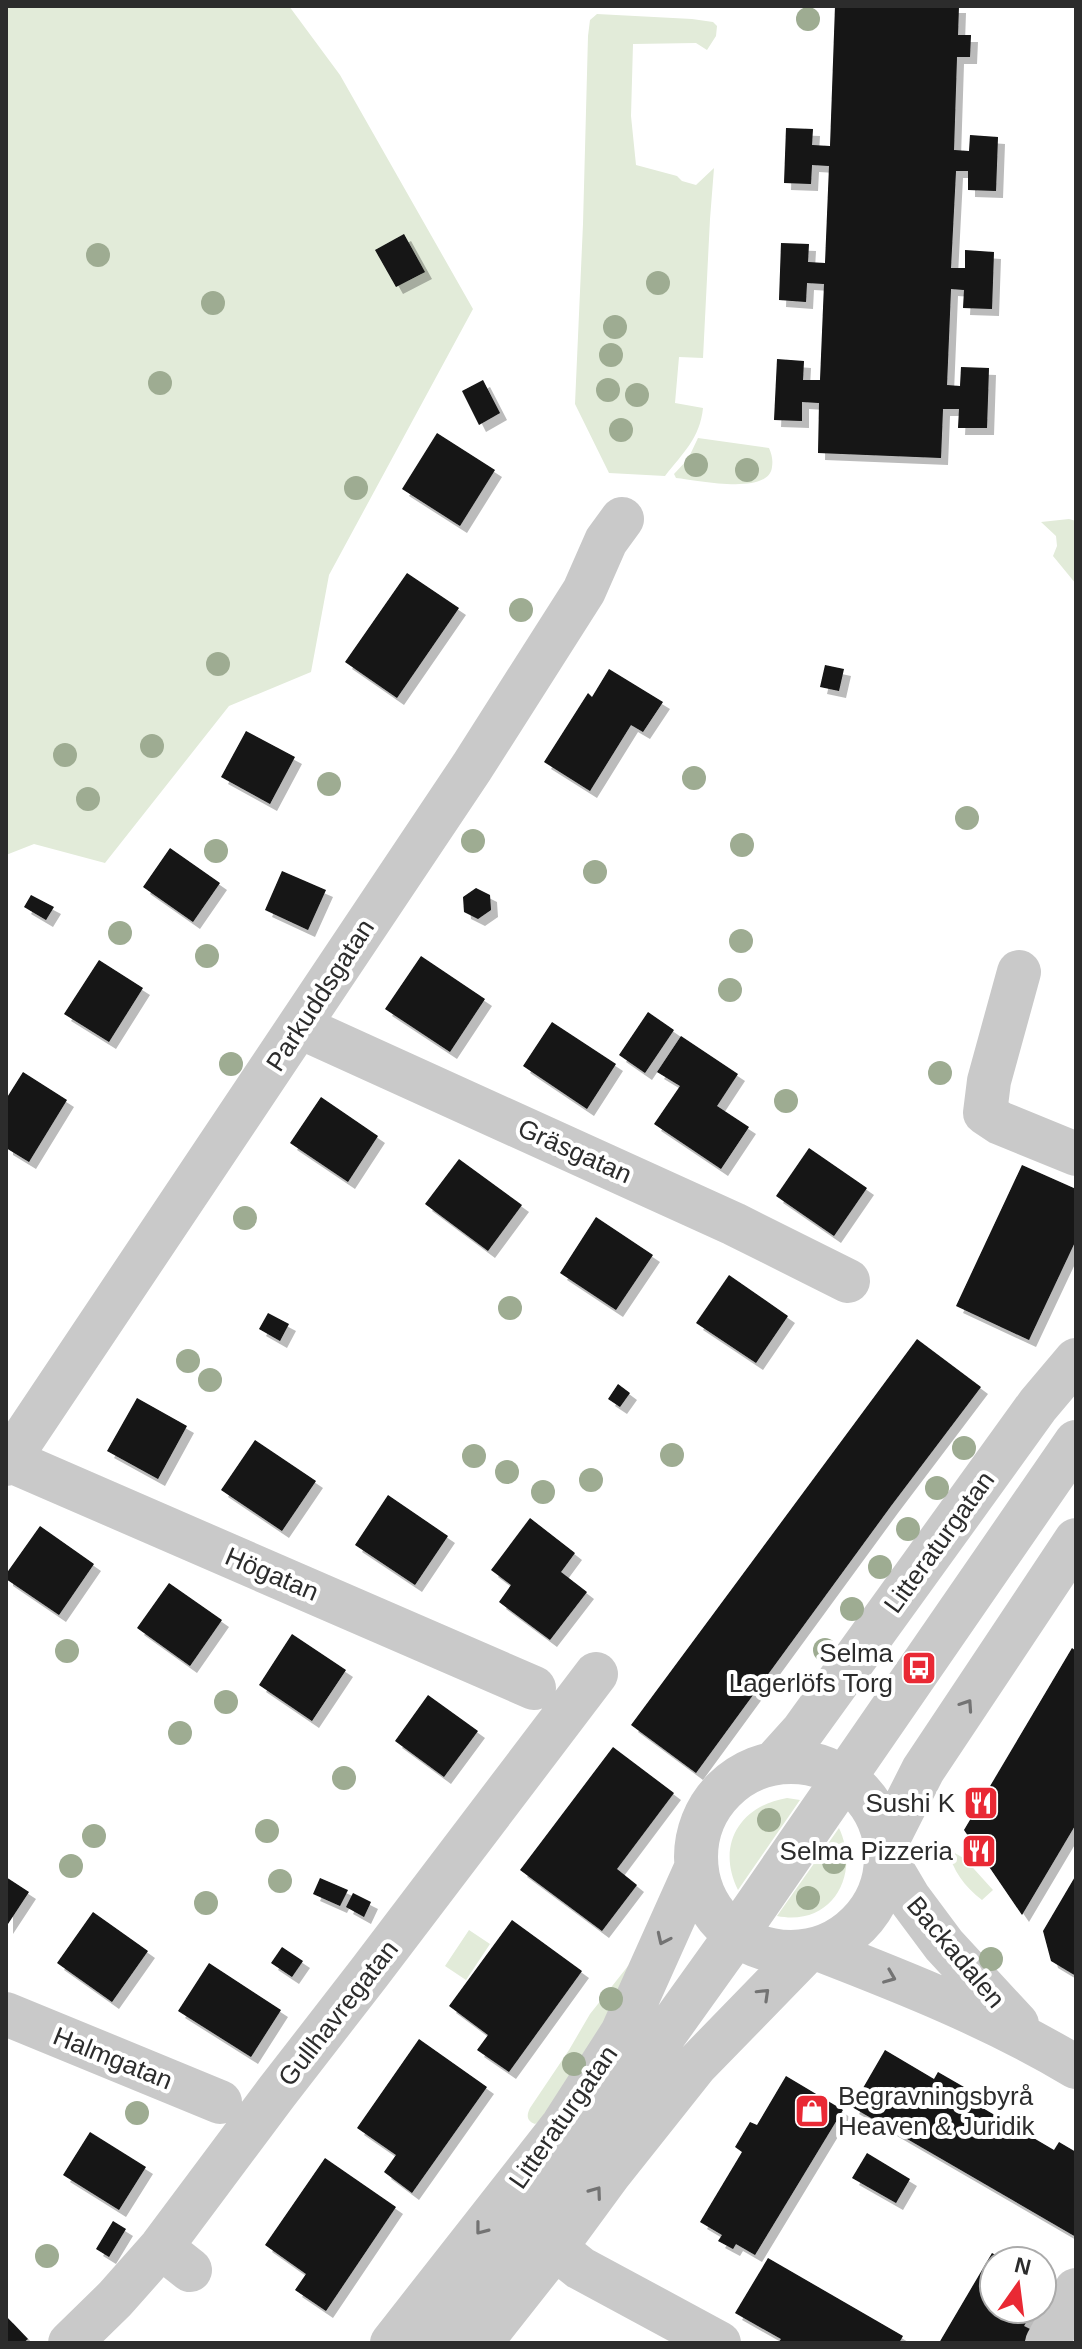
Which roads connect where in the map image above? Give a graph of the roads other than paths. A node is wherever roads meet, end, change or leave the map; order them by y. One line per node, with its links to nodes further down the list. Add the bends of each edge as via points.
1 (622, 519): 3 (street, Parkuddsgatan, via 578,601)
2 (1019, 972): 4 (street, via 985,1113)
3 (300, 1027): 5 (street, Gräsgatan); 8 (street, Parkuddsgatan)
4 (1076, 1154)
5 (848, 1281)
6 (1076, 1360): 12 (street, Litteraturgatan)
7 (1076, 1442): 13 (street)
8 (8, 1462): 11 (street, Högatan)
9 (1076, 1540): 14 (street, one-way to 9, via 923,1770)
10 (596, 1674): 24 (street, Gullhavregatan, via 276,2093 175,2258 115,2299)
11 (534, 1688)
12 (775, 1762): 13 (street, Litteraturgatan, via 818,1765); 15 (street, Litteraturgatan, via 731,1782 710,1806 698,1836)
13 (844, 1777): 14 (street, Litteraturgatan, via 876,1814); 16 (street)
14 (886, 1852): 17 (street, via 881,1888 867,1915 845,1935); 19 (street, Backadalen, via 909,1898 944,1945)
15 (696, 1868): 16 (street, Litteraturgatan, via 713,1913); 25 (street, Litteraturgatan, one-way to 25, via 622,2033 571,2112)
16 (736, 1935): 17 (street, Litteraturgatan, via 770,1950); 26 (street, via 572,2164)
17 (812, 1950): 19 (street, Backadalen, one-way to 19, via 918,1988); 22 (street, one-way to 17, via 695,2066)
18 (6, 2014): 21 (street, Halmgatan)
19 (1032, 2041): 20 (street, Backadalen)
20 (1076, 2067)
21 (220, 2102)
22 (555, 2248): 27 (street); 28 (street, via 580,2268 674,2304)
23 (1076, 2290): 29 (street)
24 (70, 2343)
25 (392, 2343)
26 (434, 2343)
27 (480, 2343)
28 (719, 2343)
29 (1047, 2343)

